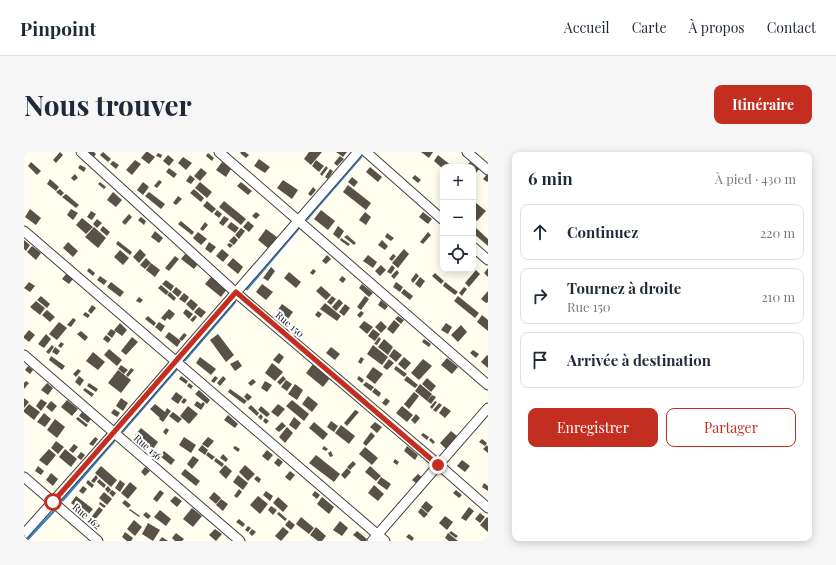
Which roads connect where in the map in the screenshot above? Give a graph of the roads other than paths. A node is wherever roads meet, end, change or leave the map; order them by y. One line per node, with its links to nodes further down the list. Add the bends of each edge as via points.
1 (81, 152): 12 (street, Rue 150)
2 (219, 152): 8 (street)
3 (358, 152): 8 (street)
4 (366, 152): 7 (street)
5 (467, 152): 6 (street)
6 (488, 170)
7 (440, 217)
8 (298, 220): 12 (street); 15 (street)
9 (24, 231): 14 (street)
10 (476, 250): 11 (street)
11 (488, 260)
12 (236, 292): 14 (street); 18 (street, Rue 150)
13 (24, 355): 17 (street, Rue 156)
14 (176, 361): 17 (street); 23 (street)
15 (488, 385)
16 (488, 408): 18 (street)
17 (114, 433): 20 (street); 25 (street, Rue 156)
18 (438, 465): 21 (street, Rue 150); 23 (street)
19 (24, 477): 20 (street, Rue 162)
20 (53, 502): 22 (street); 24 (street, Rue 162)
21 (488, 508)
22 (24, 534)
23 (375, 538): 26 (street)
24 (98, 541)
25 (240, 541)
26 (385, 541)

